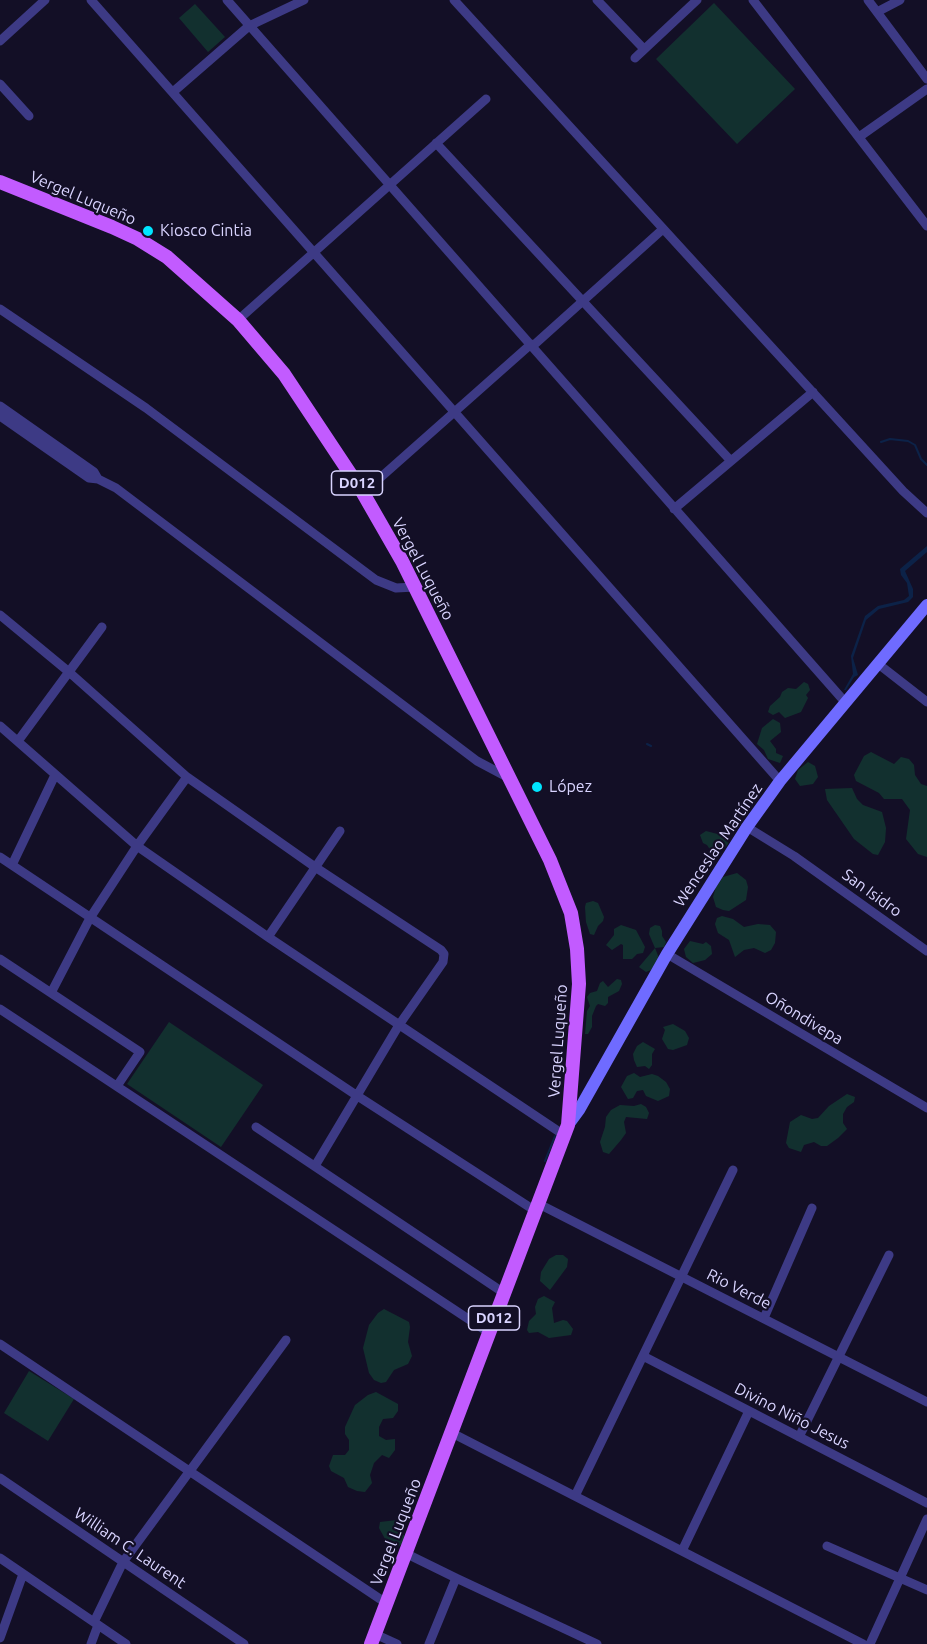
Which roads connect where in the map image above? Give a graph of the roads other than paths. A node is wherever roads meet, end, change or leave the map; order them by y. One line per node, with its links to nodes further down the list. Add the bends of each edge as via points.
1 (45, 0): 13 (street)
2 (91, 0): 19 (street)
3 (227, 0): 12 (street)
4 (304, 0): 12 (street)
5 (454, 0): 27 (street)
6 (597, 0): 14 (street)
7 (697, 0): 14 (street)
8 (753, 0): 22 (street)
9 (868, 0): 11 (street)
10 (900, 0): 11 (street)
11 (877, 12): 16 (street)
12 (249, 26): 19 (street); 25 (street)
13 (0, 41)
14 (644, 49): 15 (street)
15 (635, 58)
16 (927, 79)
17 (0, 84): 21 (street)
18 (927, 89): 22 (street)
19 (173, 92): 28 (street)
20 (486, 99): 23 (street)
21 (28, 116)
22 (859, 137): 26 (street)
23 (436, 143): 25 (street); 29 (street)
24 (0, 182): 31 (main road, Vergel Luqueño / D012, via 138,239 178,266)
25 (389, 185): 28 (street); 32 (street)
26 (927, 226)
27 (663, 228): 29 (street); 33 (street)
28 (314, 251): 31 (street); 34 (street)
29 (584, 300): 32 (street); 36 (street)
30 (0, 309): 40 (street, via 146,408 376,580 396,588)
31 (238, 320): 37 (main road, Vergel Luqueño / D012, via 284,374)
32 (530, 345): 34 (street); 38 (street)
33 (813, 392): 36 (street); 39 (street)
34 (455, 412): 37 (street); 53 (street)
35 (2, 414): 52 (street, via 89,478 116,488 477,761)
36 (731, 460): 38 (street)
37 (363, 493): 40 (main road, Vergel Luqueño / D012)
38 (674, 509): 46 (street)
39 (927, 513)
40 (415, 587): 52 (main road, Vergel Luqueño / D012)
41 (927, 605): 44 (main road, Wenceslao Martínez)
42 (0, 615): 45 (street)
43 (102, 627): 45 (street)
44 (877, 663): 46 (main road, Wenceslao Martínez); 47 (street)
45 (69, 672): 49 (street); 51 (street)
46 (845, 702): 53 (main road, Wenceslao Martínez)
47 (927, 702)
48 (0, 726): 49 (street)
49 (18, 741): 50 (street)
50 (55, 775): 56 (street); 58 (street)
51 (187, 777): 56 (street); 59 (street)
52 (509, 778): 72 (main road, Vergel Luqueño / D012, via 562,887 575,934 579,984)
53 (780, 781): 54 (main road, Wenceslao Martínez)
54 (747, 827): 62 (street, San Isidro); 63 (main road, Wenceslao Martínez)
55 (340, 831): 59 (street)
56 (137, 846): 60 (street); 61 (street)
57 (0, 857): 58 (street, Rio Verde)
58 (12, 865): 60 (street, Rio Verde)
59 (315, 867): 61 (street); 67 (street, via 444,954 443,962)
60 (90, 918): 65 (street); 69 (street, Rio Verde)
61 (268, 937): 67 (street)
62 (927, 951)
63 (667, 954): 70 (street, Oñondivepa); 72 (main road, Wenceslao Martínez)
64 (0, 959): 65 (street)
65 (51, 993): 68 (street, via 140,1052)
66 (0, 1009): 68 (street)
67 (399, 1025): 69 (street); 72 (street)
68 (117, 1086): 81 (street)
69 (356, 1095): 73 (street); 75 (street, Rio Verde)
70 (927, 1108)
71 (256, 1127): 73 (street)
72 (566, 1130): 75 (main road, D012)
73 (315, 1166): 79 (street)
74 (734, 1170): 78 (street)
75 (536, 1207): 78 (street, Rio Verde); 79 (main road, D012)
76 (812, 1208): 80 (street)
77 (889, 1255): 85 (street)
78 (682, 1277): 80 (street, Rio Verde); 84 (street)
79 (504, 1293): 81 (main road, D012)
80 (764, 1318): 85 (street, Rio Verde)
81 (488, 1332): 88 (main road, D012)
82 (286, 1340): 90 (street)
83 (0, 1344): 90 (street)
84 (643, 1356): 87 (street, Divino Niño Jesus); 92 (street)
85 (840, 1356): 86 (street, Rio Verde); 89 (street)
86 (927, 1402)
87 (749, 1411): 89 (street, Divino Niño Jesus); 96 (street)
88 (452, 1433): 92 (street); 97 (main road, Vergel Luqueño / D012)
89 (799, 1437): 93 (street, Divino Niño Jesus)
90 (190, 1471): 99 (street); 104 (street)
91 (0, 1478): 99 (street, William C. Laurent)
92 (575, 1496): 96 (street)
93 (927, 1503)
94 (927, 1520): 102 (street)
95 (827, 1546): 102 (street)
96 (682, 1551): 114 (street)
97 (405, 1553): 101 (street); 104 (main road, Vergel Luqueño / D012)
98 (0, 1558): 100 (street)
99 (123, 1562): 105 (street); 110 (street, William C. Laurent)
100 (23, 1574): 105 (street); 106 (street)
101 (456, 1578): 112 (street); 113 (street)
102 (900, 1579): 103 (street); 115 (street)
103 (927, 1590)
104 (386, 1603): 107 (main road, Vergel Luqueño / D012)
105 (96, 1624): 108 (street); 109 (street)
106 (0, 1638)
107 (373, 1639): 111 (street)
108 (91, 1644)
109 (126, 1644)
110 (244, 1644)
111 (397, 1644)
112 (429, 1644)
113 (597, 1644)
114 (863, 1644)
115 (870, 1644)

